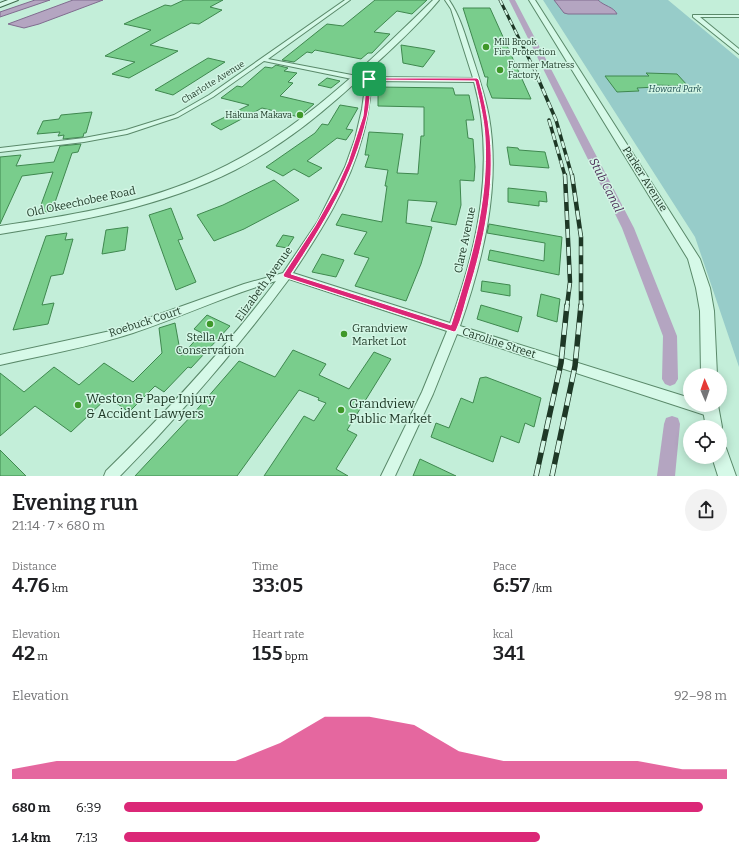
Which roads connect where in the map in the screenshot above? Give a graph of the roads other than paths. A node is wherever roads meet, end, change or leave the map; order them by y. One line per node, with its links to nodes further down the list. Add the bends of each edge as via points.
1 (15, 0): 6 (main road)
2 (348, 0): 9 (street, Charlotte Avenue)
3 (436, 0): 10 (street, Old Okeechobee Road)
4 (447, 0): 11 (street, Clare Avenue, via 453,9)
5 (532, 0): 17 (street, Parker Avenue, via 694,259 707,311)
6 (0, 5)
7 (739, 16): 8 (street, via 695,16)
8 (739, 52)
9 (265, 60): 10 (street); 12 (street, Charlotte Avenue, via 196,105 155,124 84,140)
10 (362, 78): 11 (street); 13 (street, Old Okeechobee Road, via 289,133 239,163 203,180 169,194 103,212); 14 (street, Elizabeth Avenue, via 365,116 351,162 318,227)
11 (477, 80): 15 (street, Clare Avenue, via 488,137 486,200 480,235)
12 (0, 150)
13 (0, 230)
14 (287, 275): 15 (street, Caroline Street); 16 (street, Roebuck Court, via 241,288 130,329); 20 (street, Elizabeth Avenue, via 252,322 211,370)
15 (454, 328): 18 (street, Caroline Street); 21 (street, Clare Avenue, via 430,388)
16 (0, 360)
17 (709, 368)
18 (683, 402)
19 (723, 464): 22 (street)
20 (111, 476)
21 (388, 476)
22 (726, 476)

